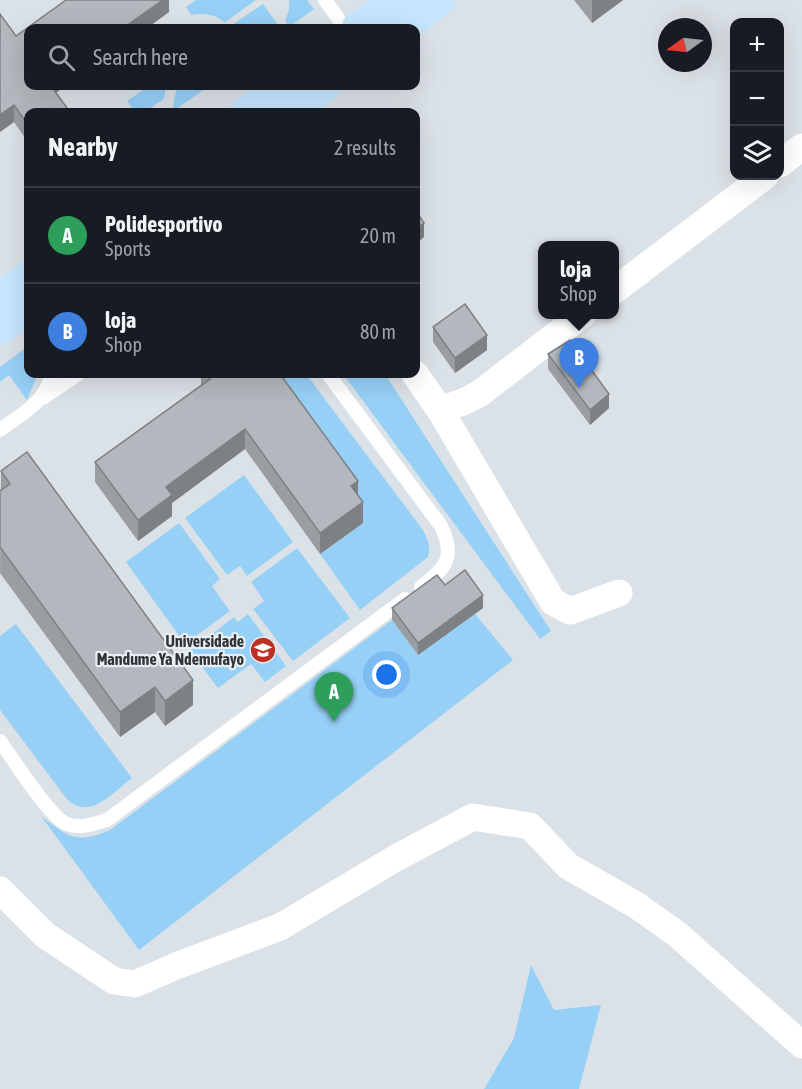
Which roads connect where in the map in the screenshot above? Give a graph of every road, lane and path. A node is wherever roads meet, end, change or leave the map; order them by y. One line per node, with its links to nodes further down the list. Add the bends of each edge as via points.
1 (325, 0): 4 (lane)
2 (396, 0): 5 (main road)
3 (439, 0): 6 (main road)
4 (342, 24)
5 (363, 24)
6 (406, 24)
7 (277, 90): 9 (main road)
8 (318, 90): 10 (main road)
9 (253, 108)
10 (294, 108)
11 (802, 147): 12 (street)
12 (784, 161)
13 (760, 180): 15 (street)
14 (24, 285): 16 (main road)
15 (619, 287)
16 (12, 306)
17 (578, 319): 23 (street, via 479,394)
18 (51, 378): 22 (lane, via 47,390)
19 (72, 378): 22 (lane)
20 (331, 378): 26 (lane, via 441,526 449,556 443,569 107,820 78,827 64,823)
21 (418, 378): 23 (street)
22 (35, 404): 24 (lane)
23 (440, 410): 25 (street, via 553,602 570,610)
24 (0, 430)
25 (619, 593)
26 (0, 741)
27 (0, 890): 28 (street, via 45,934 114,981 135,984 280,927 473,817 530,826 568,866 677,934)
28 (802, 1045)

